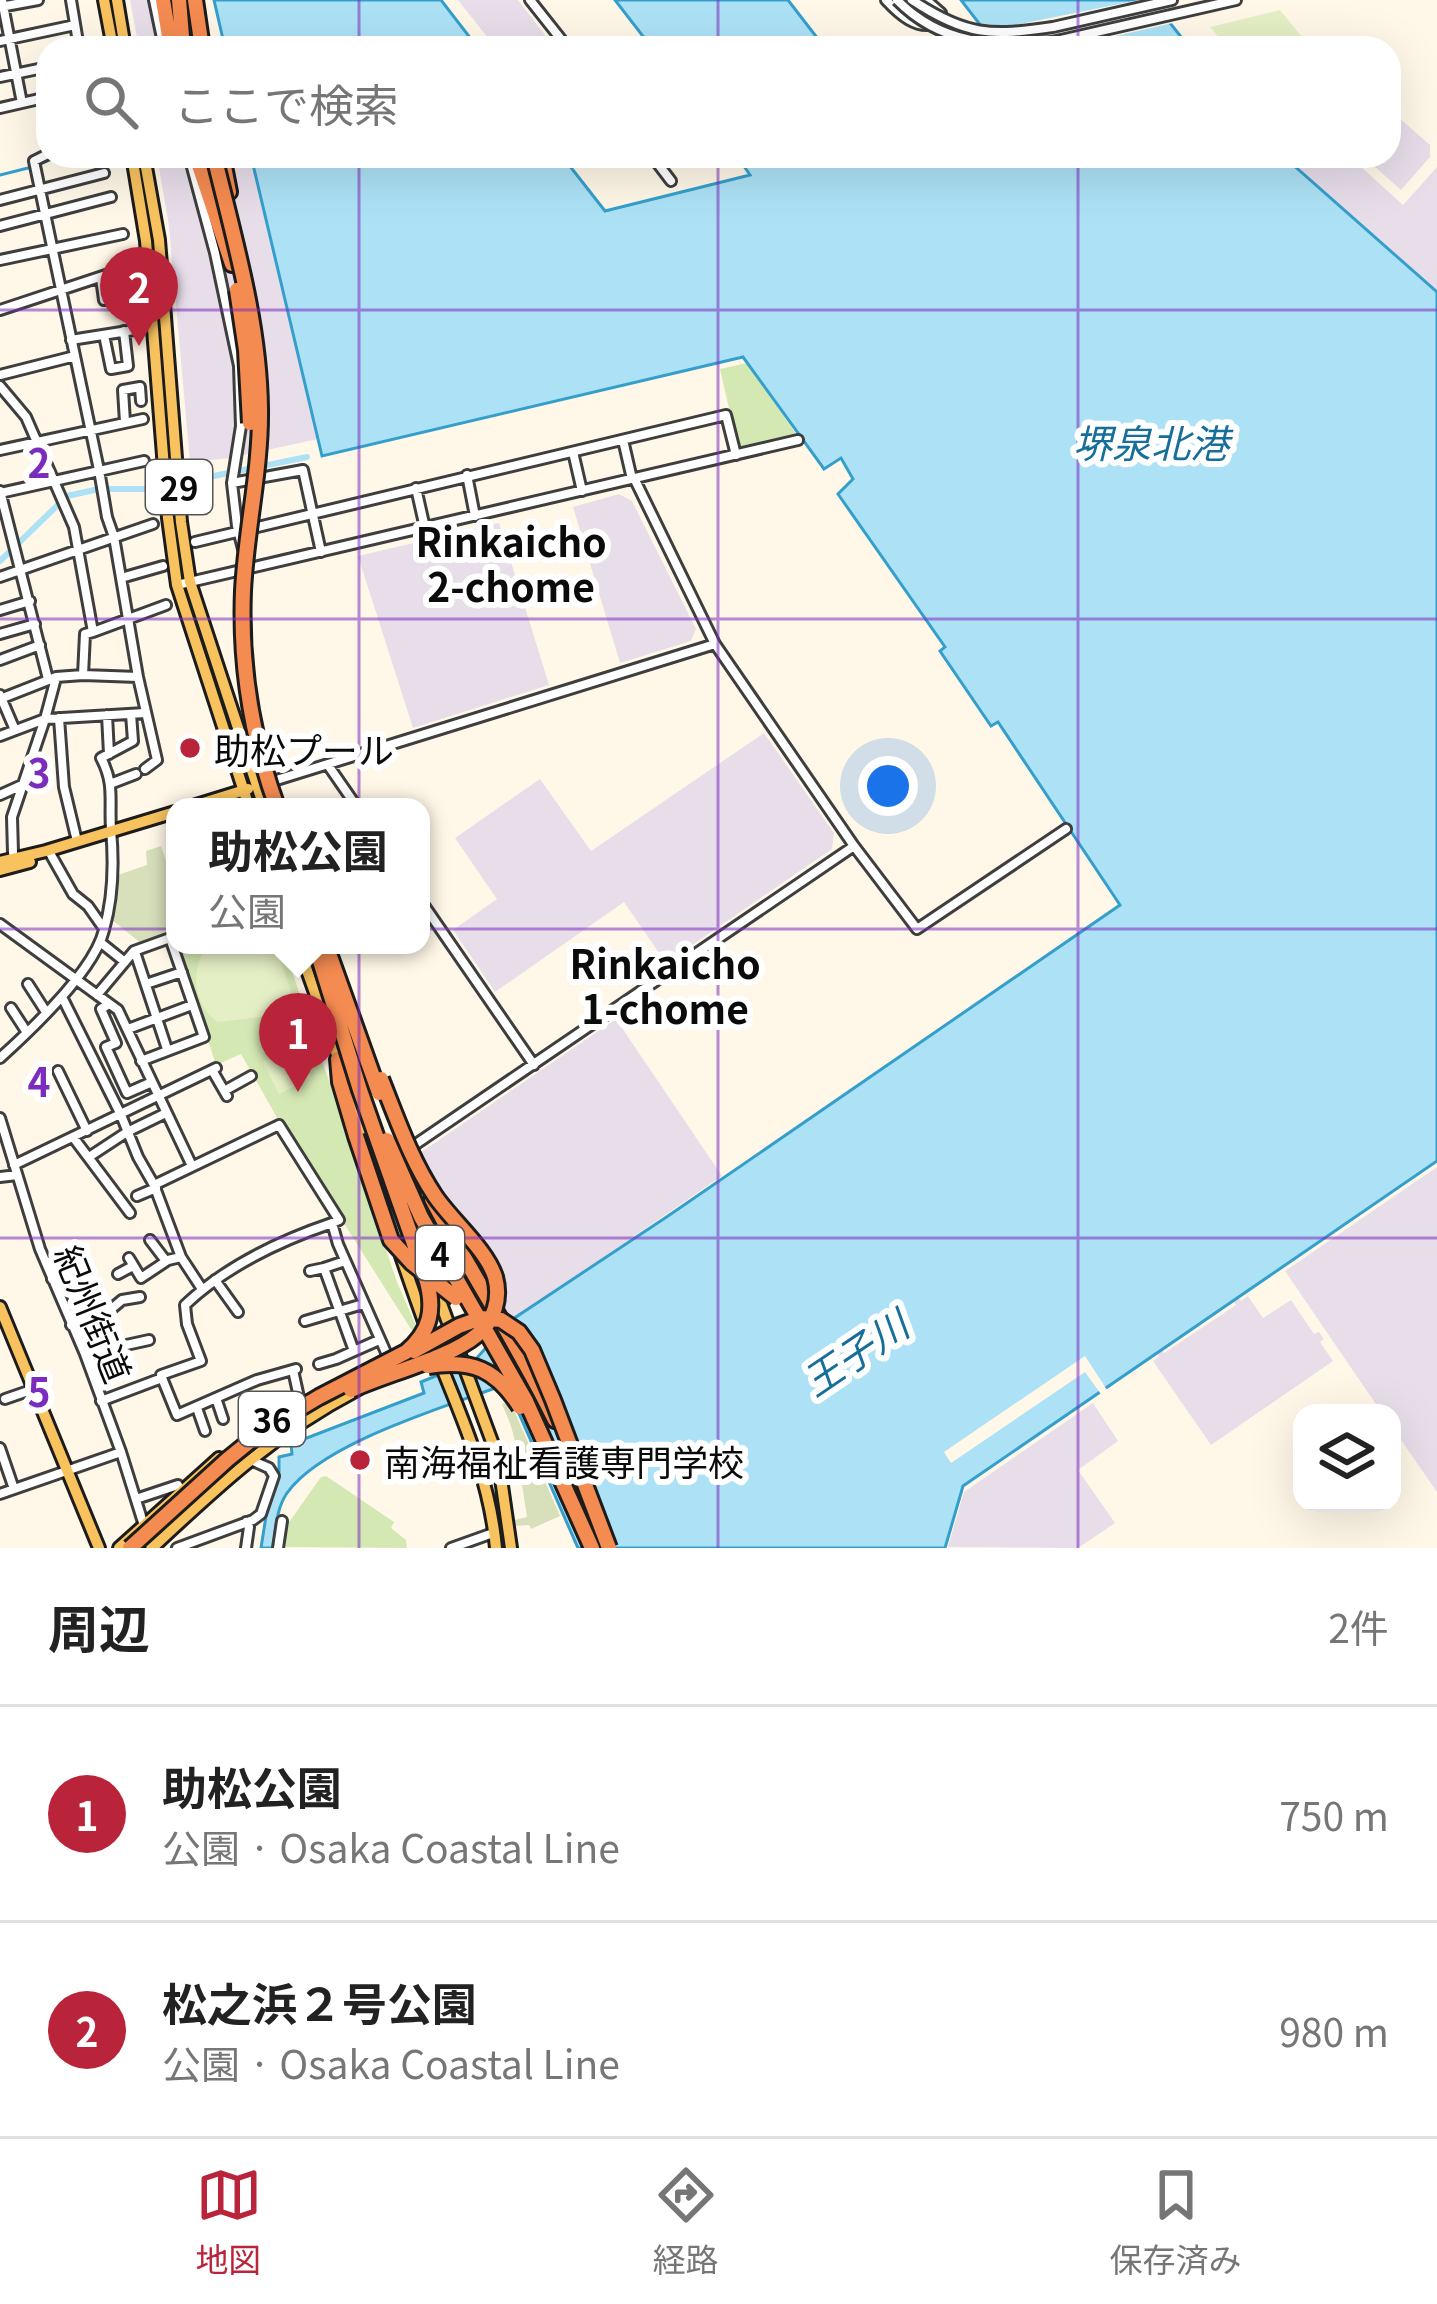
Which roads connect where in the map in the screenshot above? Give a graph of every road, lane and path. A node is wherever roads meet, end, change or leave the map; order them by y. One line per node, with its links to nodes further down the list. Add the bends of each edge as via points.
1 (38, 0): 16 (street)
2 (71, 0): 17 (street)
3 (104, 0): 19 (main road)
4 (117, 0): 20 (main road)
5 (154, 0): 21 (street)
6 (163, 0): 22 (highway)
7 (178, 0): 23 (highway)
8 (192, 0): 24 (highway); 25 (highway)
9 (530, 0): 26 (street)
10 (886, 0): 13 (street, via 930,26 941,13)
11 (897, 0): 27 (street, bridge)
12 (913, 0): 14 (street, bridge, via 974,32 1009,34)
13 (926, 0)
14 (1172, 0)
15 (1236, 0): 28 (street, bridge)
16 (2, 4): 29 (street)
17 (75, 25): 18 (street); 29 (street)
18 (77, 36)
19 (111, 36)
20 (123, 36)
21 (164, 36)
22 (167, 36)
23 (182, 36)
24 (192, 36)
25 (200, 36)
26 (558, 36)
27 (955, 36)
28 (1078, 36)
29 (4, 40): 31 (street)
30 (36, 69): 31 (street)
31 (16, 73): 32 (street); 34 (street)
32 (0, 77)
33 (36, 100): 34 (street)
34 (22, 103): 35 (street)
35 (0, 107)
36 (36, 163): 45 (street)
37 (134, 168): 97 (main road, 29)
38 (146, 168): 96 (main road, 29, via 160,240)
39 (198, 168): 76 (street, via 239,366)
40 (200, 168): 130 (highway, bridge, via 232,264 246,350 248,462 234,640)
41 (221, 168): 131 (highway, bridge, via 259,378 244,652)
42 (661, 168): 44 (street)
43 (104, 173): 45 (street)
44 (671, 181)
45 (40, 189): 47 (street); 48 (street)
46 (111, 197): 48 (street)
47 (0, 200)
48 (45, 214): 49 (street); 51 (street)
49 (0, 226)
50 (123, 234): 51 (street)
51 (52, 249): 52 (street); 55 (street)
52 (0, 260)
53 (133, 266): 54 (street)
54 (101, 278): 55 (street); 56 (street, via 104,300)
55 (60, 289): 57 (street); 59 (street)
56 (123, 299)
57 (0, 310)
58 (104, 335): 58 (street, via 129,330 128,367 111,369); 59 (street)
59 (71, 340): 60 (street)
60 (75, 356): 61 (street); 66 (street)
61 (0, 375)
62 (0, 386): 69 (street)
63 (141, 401): 65 (street, via 140,387 123,390)
64 (142, 419): 65 (street)
65 (125, 423): 66 (street)
66 (90, 430): 69 (street); 74 (street)
67 (623, 440): 71 (street); 72 (street, via 727,415); 77 (street)
68 (798, 440): 72 (street)
69 (39, 443): 70 (street); 78 (street)
70 (0, 450)
71 (573, 452): 75 (street); 80 (street)
72 (736, 454): 77 (street)
73 (144, 461): 74 (street)
74 (99, 470): 78 (street); 87 (street)
75 (467, 475): 79 (street); 83 (street)
76 (233, 477): 82 (street, via 303,470); 86 (street)
77 (633, 478): 80 (street); 106 (street)
78 (52, 480): 81 (street); 89 (street)
79 (416, 488): 82 (street); 85 (street)
80 (581, 491): 83 (street)
81 (0, 492): 92 (street)
82 (313, 514): 86 (street); 90 (street)
83 (475, 516): 85 (street)
84 (153, 524): 87 (street)
85 (424, 528): 90 (street)
86 (238, 532): 88 (street); 93 (street)
87 (114, 537): 89 (street); 95 (street)
88 (195, 542)
89 (80, 549): 92 (street); 104 (street)
90 (321, 552): 93 (street)
91 (163, 566): 95 (street)
92 (22, 570): 94 (street); 98 (street)
93 (248, 570): 96 (street)
94 (0, 577)
95 (121, 578): 101 (street)
96 (190, 582): 97 (street); 124 (main road, 29)
97 (177, 585): 125 (main road, 29)
98 (29, 601): 100 (street); 103 (street)
99 (166, 605): 101 (street)
100 (0, 610)
101 (129, 619): 104 (street); 110 (street)
102 (0, 620): 105 (street)
103 (35, 624): 105 (street); 107 (street)
104 (93, 632): 109 (street, via 85,634)
105 (2, 634)
106 (715, 644): 121 (street); 137 (street)
107 (40, 645): 108 (street); 111 (street)
108 (0, 660)
109 (83, 675): 110 (street); 111 (street)
110 (138, 677): 113 (street)
111 (52, 678): 112 (street); 117 (street)
112 (1, 697): 118 (street)
113 (145, 713): 114 (street); 123 (street, via 157,760)
114 (131, 714): 115 (street); 120 (street, via 133,741)
115 (107, 715): 116 (street); 120 (street)
116 (59, 718): 117 (street); 136 (street)
117 (45, 719): 118 (street); 122 (street)
118 (15, 730): 119 (street)
119 (0, 736)
120 (109, 754): 123 (street, via 101,758)
121 (328, 765): 124 (street); 132 (street)
122 (24, 784): 126 (street); 139 (street)
123 (110, 784): 135 (street)
124 (257, 786): 125 (main road); 129 (main road, 29)
125 (243, 791): 127 (main road); 128 (main road, 29)
126 (0, 795)
127 (220, 798)
128 (246, 798)
129 (262, 798)
130 (263, 798)
131 (274, 798)
132 (351, 798)
133 (166, 815): 135 (main road)
134 (1066, 829): 137 (street, via 917,929)
135 (105, 833): 136 (main road); 138 (main road); 139 (main road); 142 (street, via 110,897)
136 (76, 836): 139 (main road)
137 (854, 846): 171 (street)
138 (51, 855): 139 (main road); 142 (street, via 101,922)
139 (3, 860)
140 (430, 914): 171 (street)
141 (0, 924): 154 (street)
142 (102, 938): 151 (street); 154 (street)
143 (166, 939): 144 (street)
144 (134, 951): 151 (street); 156 (street)
145 (176, 954): 152 (street)
146 (301, 954): 169 (main road)
147 (317, 954): 157 (main road)
148 (317, 954): 224 (highway, bridge, via 432,1305 416,1343)
149 (317, 954): 228 (highway, 4, bridge, via 405,1185)
150 (329, 954): 153 (highway, 4, bridge)
151 (125, 962): 158 (street)
152 (182, 972): 156 (street); 161 (street)
153 (336, 974): 224 (highway, bridge, via 410,1152 489,1263 497,1297 472,1339); 258 (highway, 4, bridge, via 413,1181 533,1395)
154 (74, 980): 158 (street); 159 (street)
155 (28, 983): 163 (street)
156 (146, 984): 164 (street)
157 (329, 990): 182 (main road, via 346,1010); 184 (main road)
158 (97, 995): 160 (street)
159 (62, 997): 163 (street); 177 (street)
160 (109, 1004): 165 (street); 174 (street, via 101,1009 116,1043 106,1047 128,1093)
161 (192, 1005): 164 (street); 167 (street, via 204,1037)
162 (11, 1008): 166 (street)
163 (46, 1012): 166 (street)
164 (156, 1018): 165 (street); 167 (street)
165 (128, 1029): 170 (street)
166 (26, 1030): 168 (street)
167 (167, 1049): 170 (street)
168 (0, 1058)
169 (338, 1059): 214 (main road); 228 (highway, bridge, via 392,1240 456,1298)
170 (141, 1061): 174 (street)
171 (534, 1065): 182 (street)
172 (58, 1071): 179 (street)
173 (250, 1076): 175 (street, via 225,1094 214,1069)
174 (152, 1082): 175 (street)
175 (158, 1097): 176 (street); 177 (street)
176 (166, 1113): 180 (street); 185 (street)
177 (121, 1115): 179 (street); 180 (street)
178 (0, 1118): 186 (street, 紀州街道)
179 (87, 1131): 181 (street)
180 (127, 1132): 183 (street); 188 (street)
181 (73, 1137): 183 (street); 186 (street)
182 (408, 1151): 184 (street); 240 (highway, bridge, via 531,1371)
183 (89, 1157): 190 (street)
184 (390, 1162): 213 (main road)
185 (192, 1166): 188 (street); 191 (street, via 278,1125 339,1220)
186 (16, 1170): 187 (street); 200 (street, 紀州街道)
187 (0, 1177)
188 (155, 1186): 189 (street); 193 (street)
189 (137, 1196)
190 (130, 1213)
191 (332, 1223): 196 (street); 201 (street)
192 (150, 1240): 195 (street)
193 (181, 1257): 195 (street); 203 (street)
194 (73, 1258): 200 (street, via 79,1272)
195 (166, 1261): 199 (street, via 141,1278 131,1262)
196 (345, 1262): 197 (street); 206 (street)
197 (324, 1268): 198 (street); 202 (street)
198 (310, 1271)
199 (118, 1274)
200 (52, 1279): 212 (street, 紀州街道)
201 (215, 1280): 203 (street); 209 (street)
202 (331, 1286): 204 (street); 208 (street)
203 (202, 1289): 222 (street, via 184,1312 201,1361)
204 (315, 1291)
205 (140, 1297): 212 (street)
206 (363, 1304): 208 (street); 216 (street)
207 (0, 1307): 210 (main road)
208 (339, 1311): 211 (street); 218 (street)
209 (238, 1312)
210 (3, 1320): 223 (main road)
211 (305, 1322)
212 (71, 1325): 219 (street, 紀州街道)
213 (452, 1333): 214 (main road, 36); 217 (main road, 36); 257 (main road, via 498,1458)
214 (429, 1335): 217 (main road); 220 (main road, 36)
215 (149, 1340): 219 (street)
216 (380, 1340): 218 (street); 220 (street)
217 (435, 1349): 235 (main road, 36); 245 (main road, via 484,1477)
218 (354, 1352): 221 (street)
219 (85, 1354): 227 (street, 紀州街道)
220 (388, 1358): 229 (main road, 36)
221 (319, 1364)
222 (162, 1378): 227 (street); 230 (street, via 176,1415)
223 (34, 1389): 226 (street); 236 (main road)
224 (341, 1390): 240 (highway, bridge, via 468,1322 501,1321 532,1350); 249 (highway, bridge, via 247,1443); 250 (highway, bridge, via 251,1450); 258 (highway, bridge, via 433,1365 486,1371 521,1409)
225 (217, 1398): 229 (street, via 295,1370); 230 (street); 231 (street)
226 (5, 1399)
227 (101, 1401): 234 (street, 紀州街道)
228 (526, 1401): 258 (highway, 4, bridge)
229 (300, 1402): 244 (main road, 36, via 224,1454)
230 (197, 1408): 232 (street)
231 (223, 1419)
232 (205, 1431)
233 (0, 1448): 238 (street)
234 (121, 1452): 236 (street); 241 (street, 紀州街道)
235 (249, 1459): 243 (street, via 274,1476 261,1514); 251 (main road, 36)
236 (68, 1470): 238 (street); 247 (main road)
237 (178, 1485): 241 (street)
238 (14, 1489): 239 (street)
239 (0, 1493)
240 (587, 1493): 258 (highway, bridge)
241 (136, 1499): 244 (street, 紀州街道)
242 (282, 1521): 254 (street)
243 (246, 1522): 246 (street); 253 (street)
244 (144, 1525): 248 (main road, 36); 251 (street, 紀州街道)
245 (495, 1532): 255 (street); 256 (main road)
246 (193, 1545): 252 (street)
247 (99, 1548)
248 (119, 1548)
249 (130, 1548)
250 (142, 1548)
251 (152, 1548)
252 (177, 1548)
253 (246, 1548)
254 (278, 1548)
255 (451, 1548)
256 (496, 1548)
257 (511, 1548)
258 (597, 1548)

